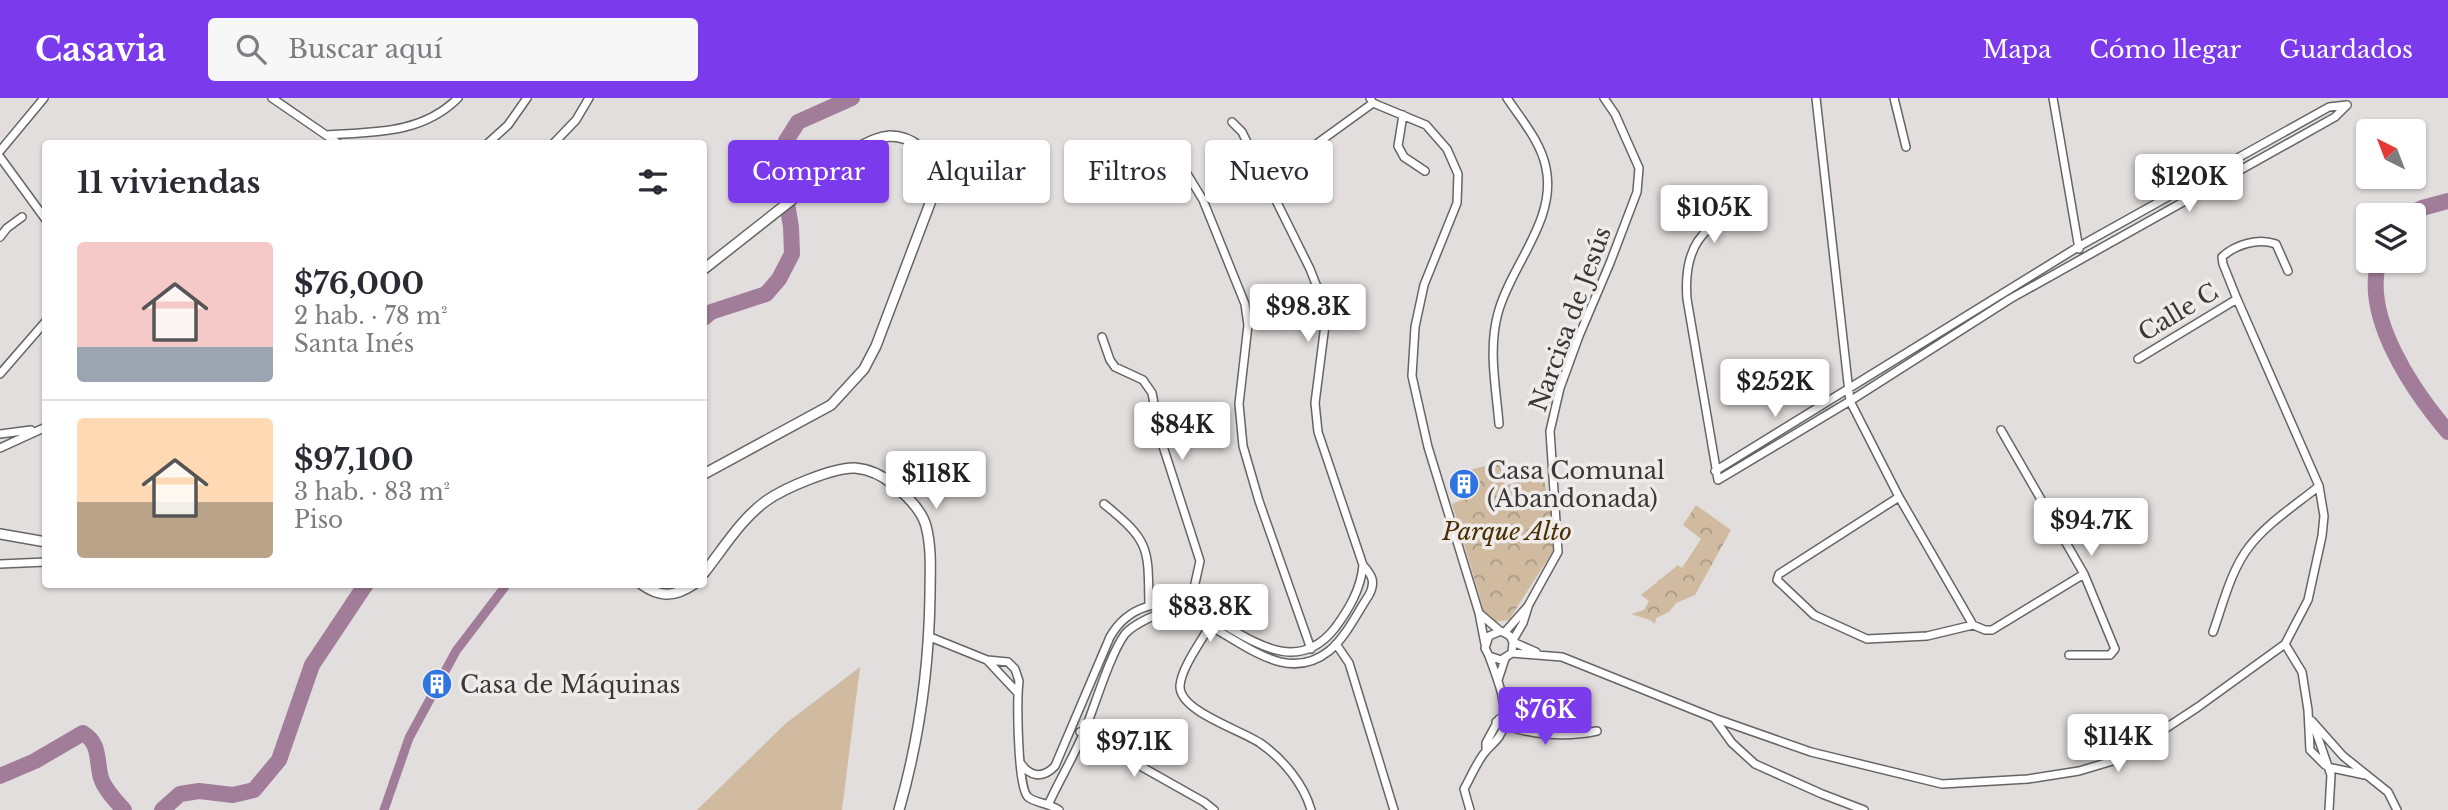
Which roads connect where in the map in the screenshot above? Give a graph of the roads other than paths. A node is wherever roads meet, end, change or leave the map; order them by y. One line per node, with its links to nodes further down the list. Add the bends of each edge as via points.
1 (44, 98): 21 (street)
2 (272, 98): 15 (street)
3 (458, 98): 15 (street, via 425,122 401,130)
4 (527, 98): 17 (street)
5 (589, 98): 18 (street)
6 (1507, 98): 41 (street, via 1537,144 1548,189 1539,223 1498,312 1492,349)
7 (1604, 98): 63 (street, Narcisa de Jesús, via 1639,168 1637,192 1560,388 1550,431 1558,552)
8 (1816, 98): 39 (street)
9 (1894, 98): 20 (street)
10 (2053, 98): 29 (street)
11 (1371, 101): 13 (street); 19 (street)
12 (2345, 101): 29 (street); 30 (street, via 2335,117)
13 (1403, 115): 23 (street, via 1398,146 1404,157); 64 (street, via 1426,125 1437,136 1458,174 1457,203 1424,285 1412,376 1428,447)
14 (1232, 122): 56 (street, via 1242,132 1323,302 1325,325 1315,403 1318,432)
15 (327, 135): 16 (street)
16 (334, 140)
17 (491, 140)
18 (557, 140)
19 (1321, 140)
20 (1906, 147)
21 (0, 151)
22 (0, 156): 26 (street)
23 (1424, 171)
24 (1191, 180): 75 (street, via 1245,304 1248,325 1239,404 1243,446)
25 (1754, 203): 47 (street, via 1710,228 1689,259 1687,299)
26 (42, 214)
27 (22, 217): 28 (street)
28 (0, 237)
29 (2078, 247): 30 (street); 33 (street)
30 (2081, 258): 33 (street)
31 (707, 267): 48 (street, via 859,147 891,136 907,139 928,155 935,174 932,198 864,369 831,405)
32 (2288, 271): 34 (street, via 2276,244 2256,240 2229,251 2222,257 2223,264)
33 (2008, 295): 39 (street); 40 (street)
34 (2237, 299): 37 (street, Calle C); 49 (street)
35 (42, 326): 38 (street)
36 (1102, 337): 62 (street, via 1115,367 1143,380 1152,393 1161,440 1200,561)
37 (2138, 359)
38 (0, 374)
39 (1849, 390): 40 (street); 47 (street)
40 (1850, 401): 47 (street, via 1717,480); 50 (street)
41 (1499, 424)
42 (42, 427): 45 (street)
43 (42, 428): 46 (street)
44 (2001, 430): 58 (street)
45 (0, 434)
46 (0, 448)
47 (1715, 471)
48 (707, 472)
49 (2319, 486): 69 (street, via 2247,549); 74 (street, via 2324,516 2319,549 2308,600)
50 (1899, 497): 66 (street); 66 (street, via 1779,574 1777,580 1814,615 1867,639 1927,635)
51 (1104, 504): 61 (street, via 1144,545 1149,559)
52 (0, 534): 53 (street)
53 (42, 541)
54 (42, 562): 55 (street)
55 (0, 564)
56 (1363, 565): 72 (street, via 1373,579 1372,589); 75 (street, via 1360,586 1342,618)
57 (707, 569): 70 (street, via 765,501 824,475 854,468 869,471 900,490 925,522 931,549)
58 (2084, 574): 66 (street, via 1992,630); 77 (street, via 2115,649 2110,655)
59 (649, 588): 60 (street, via 664,596)
60 (688, 588)
61 (1149, 606): 62 (street); 87 (street, via 1114,630)
62 (1190, 606): 65 (street)
63 (1528, 606): 68 (street, Narcisa de Jesús); 71 (street)
64 (1479, 613): 68 (street); 73 (street)
65 (1213, 619): 67 (street); 75 (street, via 1275,651)
66 (1973, 625)
67 (1209, 627): 72 (street, via 1273,661 1288,664 1305,663); 89 (street, via 1186,616 1165,614 1131,628 1118,646); 96 (street, via 1183,675 1182,695 1191,706 1275,755 1297,782)
68 (1503, 632): 71 (street); 73 (street, via 1492,633)
69 (2213, 632)
70 (930, 637): 80 (street); 93 (street, via 920,717)
71 (1513, 641): 76 (street); 79 (street)
72 (1336, 644): 97 (street, via 1349,663)
73 (1485, 644): 78 (street)
74 (2285, 644): 83 (street, via 2302,672); 84 (street, via 2116,760 2028,779 1942,784 1811,752)
75 (1311, 649)
76 (1544, 654): 79 (street); 84 (street, via 1562,657)
77 (2068, 655)
78 (1489, 656): 79 (street, via 1497,660); 81 (street)
79 (1508, 656): 81 (street)
80 (987, 660): 82 (street); 82 (street, via 1008,662 1015,669)
81 (1498, 681): 86 (street)
82 (1017, 692): 90 (street)
83 (2308, 710): 85 (street); 91 (street, via 2310,750 2328,766)
84 (1714, 718): 99 (street, via 1755,764)
85 (2312, 721): 91 (street); 100 (street, via 2331,775)
86 (1500, 724): 88 (street, via 1574,736); 98 (street, via 1493,746 1486,750 1465,789)
87 (1073, 728): 89 (street); 90 (street, via 1049,772 1034,775)
88 (1597, 731)
89 (1083, 734): 92 (street); 95 (street)
90 (1020, 762): 92 (street, via 1026,795)
91 (2365, 775): 101 (street, via 2388,792)
92 (1049, 803): 94 (street)
93 (899, 810)
94 (1059, 810)
95 (1214, 810)
96 (1311, 810)
97 (1394, 810)
98 (1470, 810)
99 (1864, 810)
100 (2329, 810)
101 (2397, 810)

